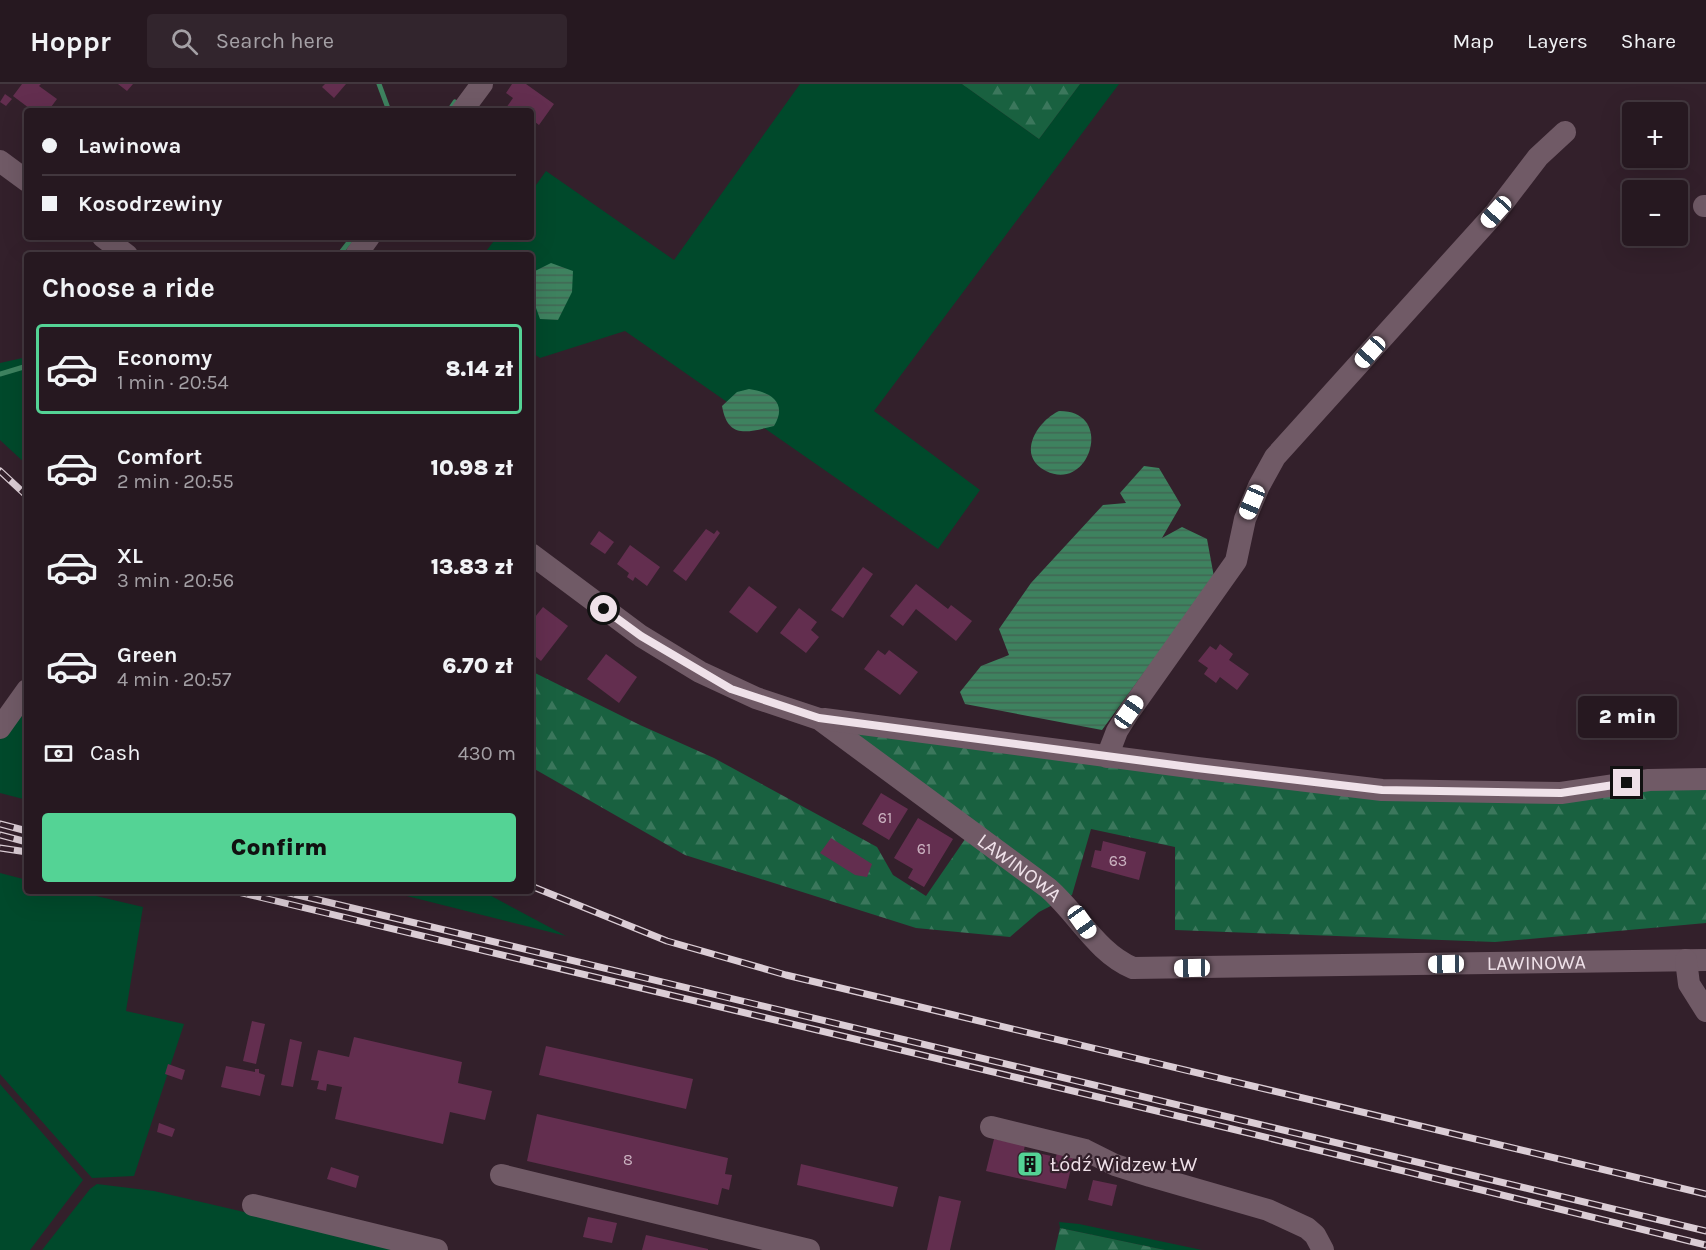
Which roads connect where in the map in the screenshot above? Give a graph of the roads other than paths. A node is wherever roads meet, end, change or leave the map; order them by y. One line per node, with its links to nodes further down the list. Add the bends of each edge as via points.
1 (482, 84): 2 (street)
2 (464, 108)
3 (1565, 132): 12 (street, via 1538,157 1496,212 1275,457 1245,519 1236,561 1129,712)
4 (0, 161): 5 (street)
5 (24, 179)
6 (107, 240): 7 (street)
7 (123, 252)
8 (534, 556): 10 (street, LAWINOWA, via 641,636 700,672 769,704)
9 (24, 694): 11 (street)
10 (819, 718): 12 (street); 14 (street, LAWINOWA, via 1048,888 1103,950 1133,968)
11 (0, 728)
12 (1107, 757): 13 (street, via 1382,790 1561,793 1649,780)
13 (1706, 779)
14 (1696, 960): 15 (street, via 1686,973)
15 (1706, 1011)
16 (991, 1127): 21 (street, via 1085,1150 1115,1165 1268,1210 1307,1228)
17 (501, 1175): 20 (street)
18 (253, 1205): 19 (street)
19 (437, 1250)
20 (809, 1250)
21 (1323, 1250)

